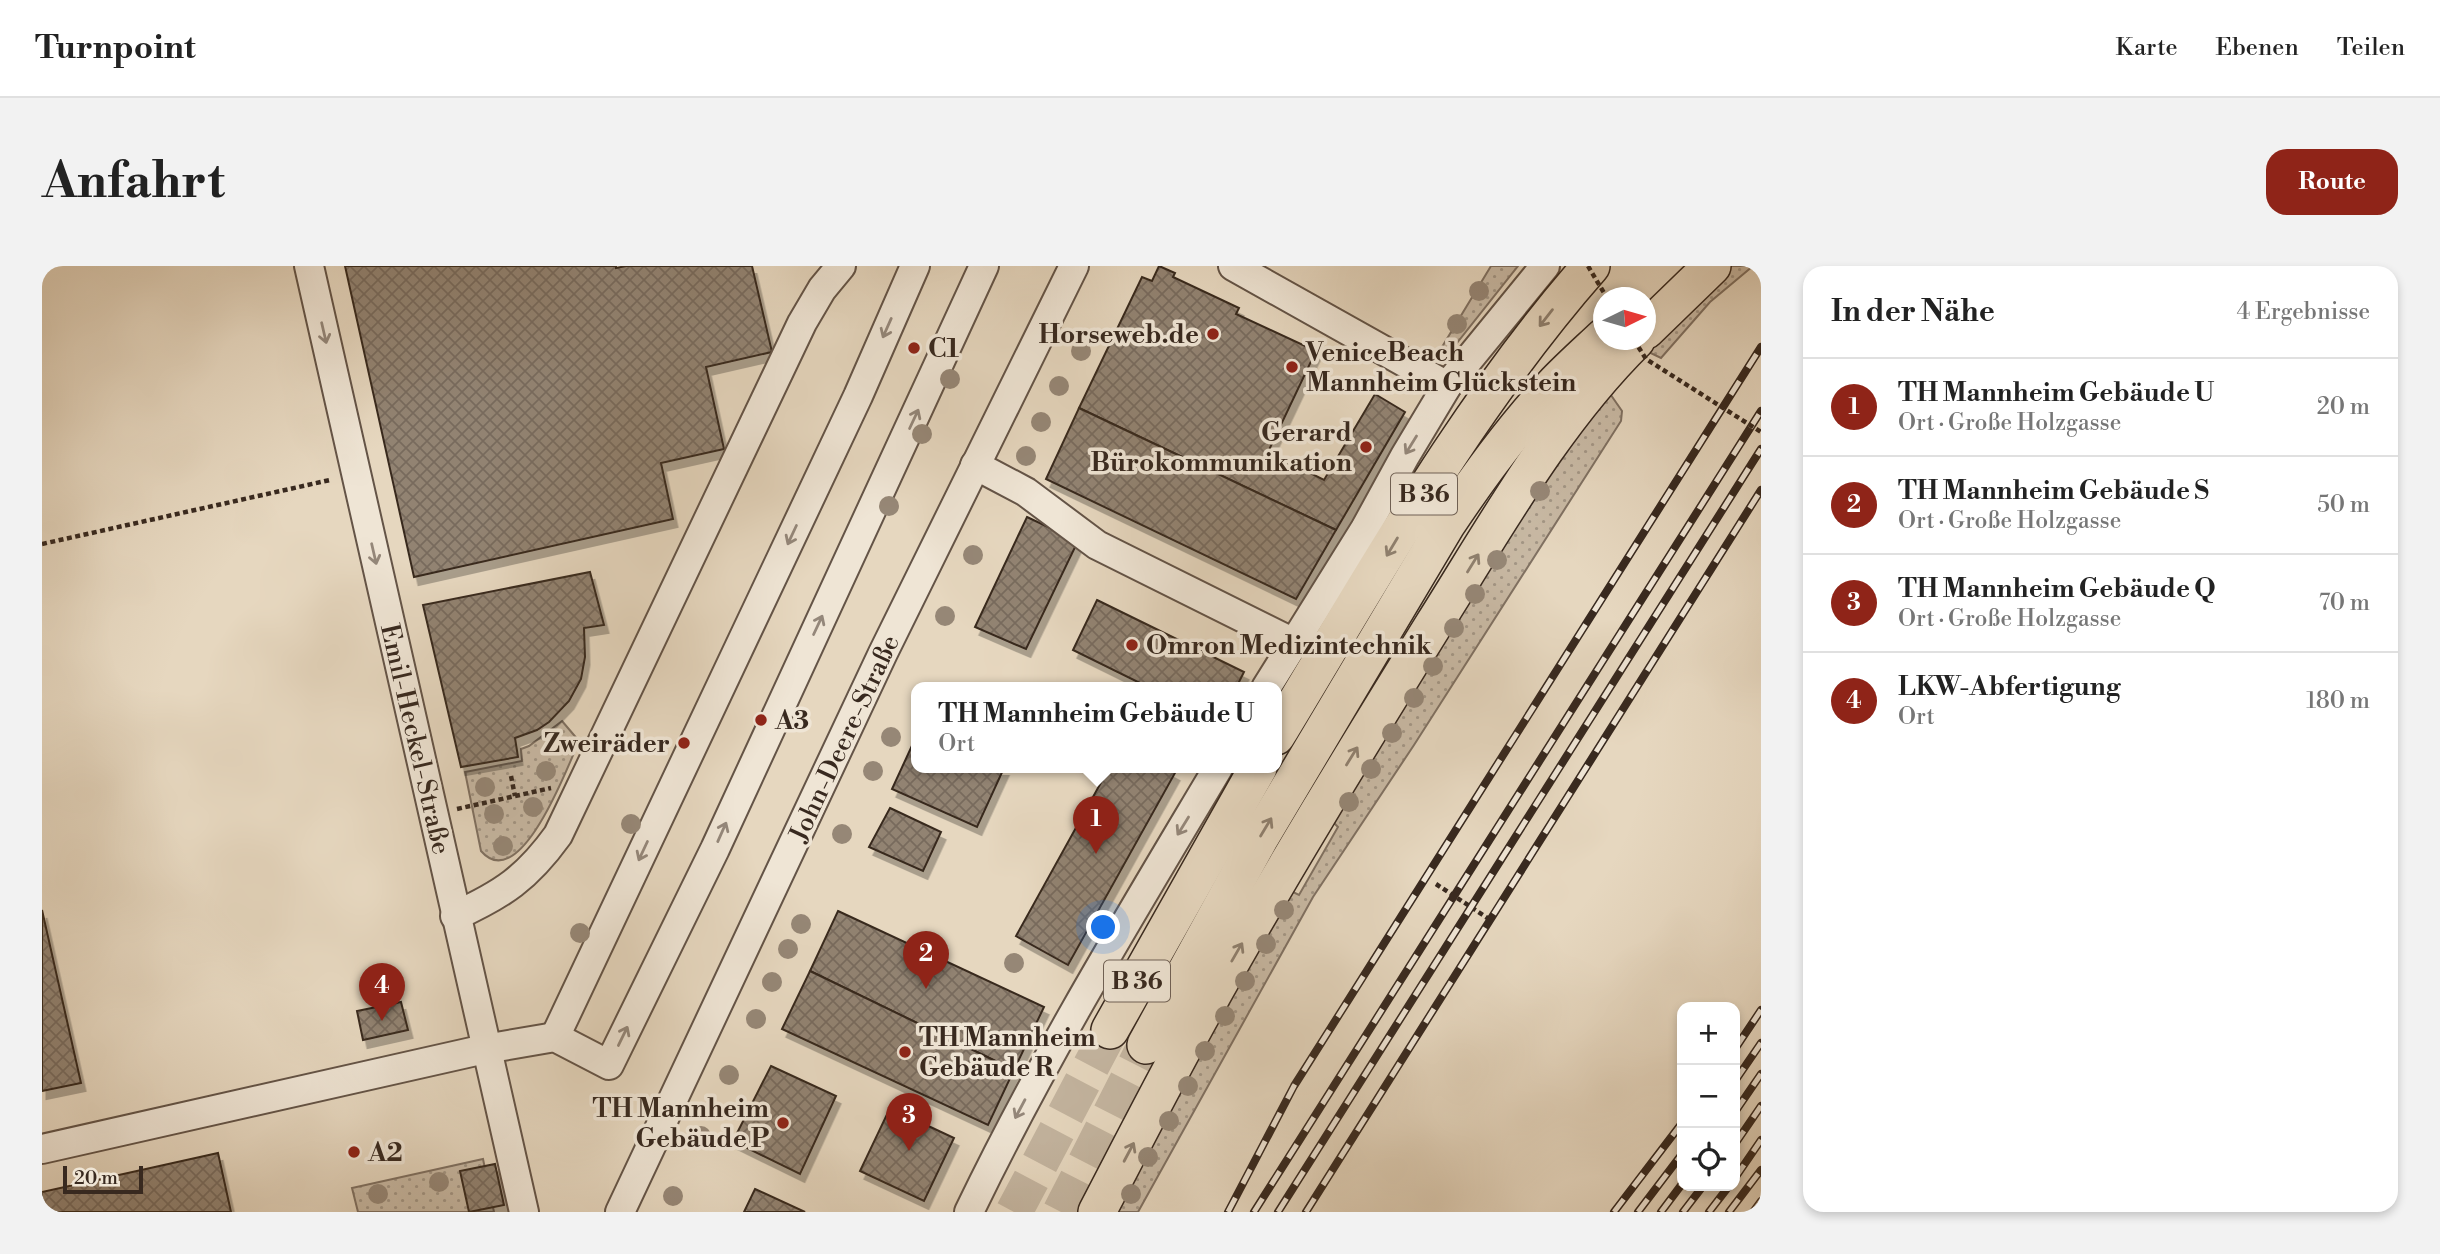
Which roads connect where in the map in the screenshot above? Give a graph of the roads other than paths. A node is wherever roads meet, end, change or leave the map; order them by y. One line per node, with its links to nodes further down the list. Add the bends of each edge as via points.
1 (309, 266): 22 (street, Emil-Heckel-Straße, one-way to 22)
2 (841, 266): 22 (street, via 810,306 558,835 519,881)
3 (915, 266): 24 (street, one-way to 24)
4 (984, 266): 24 (street, one-way to 4, via 609,1065 715,849)
5 (1074, 266): 16 (street, John-Deere-Straße)
6 (1233, 266): 15 (street)
7 (1545, 266): 15 (street)
8 (1589, 266): 19 (main road, B 36, one-way to 19, via 1462,432)
9 (1680, 266): 11 (main road)
10 (1712, 266): 12 (main road)
11 (1656, 288)
12 (1656, 320)
13 (1593, 348): 25 (main road, B 36, one-way to 13, via 1259,839 1446,525 1515,431)
14 (1625, 350): 31 (main road, one-way to 14, via 1205,1007 1345,768 1539,456)
15 (1447, 386): 17 (street, one-way to 17)
16 (975, 465): 17 (street, via 1026,492 1097,545); 29 (street, John-Deere-Straße)
17 (1294, 643): 18 (street)
18 (1270, 682)
19 (1282, 726)
20 (1215, 773): 30 (street, one-way to 30, via 1076,1005)
21 (1255, 773): 23 (main road, B 36)
22 (456, 916): 26 (street, Emil-Heckel-Straße)
23 (1110, 1030)
24 (555, 1037): 26 (street)
25 (1146, 1045)
26 (485, 1049): 27 (street); 28 (street, Emil-Heckel-Straße)
27 (42, 1149)
28 (524, 1212)
29 (620, 1212)
30 (969, 1212)
31 (1097, 1212)

